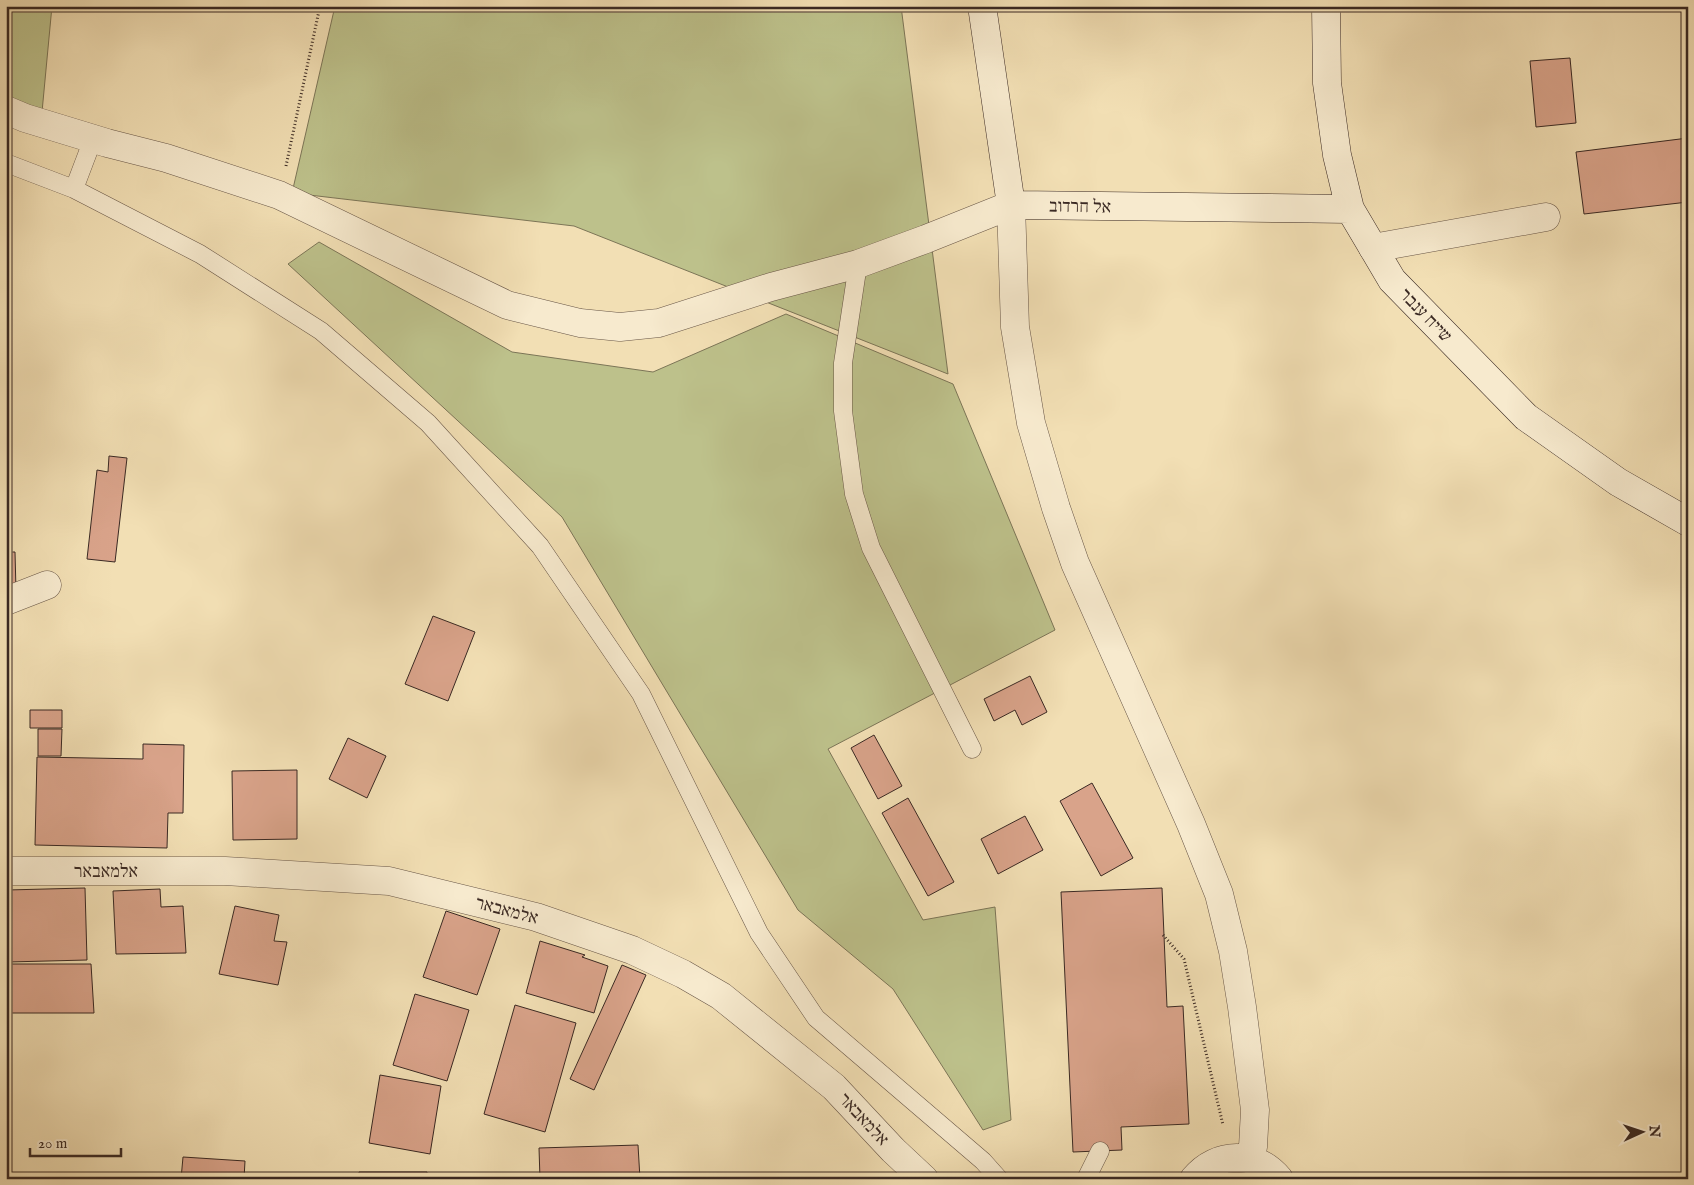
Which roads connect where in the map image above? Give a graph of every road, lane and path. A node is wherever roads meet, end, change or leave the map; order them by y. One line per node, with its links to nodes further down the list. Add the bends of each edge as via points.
1 (320, 6): 8 (path)
2 (982, 6): 9 (street)
3 (1326, 6): 10 (street, שייח ענבר, via 1327,83 1337,155)
4 (6, 110): 5 (street)
5 (93, 139): 7 (lane); 8 (street, via 166,158)
6 (6, 163): 7 (lane)
7 (74, 189): 23 (lane, via 200,254 321,331 428,423 540,546 642,694 759,932 816,1018 983,1161)
8 (279, 195): 13 (street, via 507,305 580,323 620,327 659,323 771,287)
9 (1011, 205): 10 (street, אל חרדוב); 13 (street); 21 (street, via 1015,327 1031,423 1075,563 1191,824 1219,894 1233,951 1256,1110 1253,1147)
10 (1350, 209): 12 (street, שייח ענבר)
11 (1546, 217): 12 (street)
12 (1373, 248): 14 (street, שייח ענבר, via 1392,280 1526,417 1618,482)
13 (858, 264): 17 (lane, via 842,363 843,411 854,494 871,548)
14 (1688, 522)
15 (47, 585): 16 (street)
16 (6, 601)
17 (972, 749)
18 (6, 871): 22 (street, אלמאבאר, via 225,871 389,881 536,917 632,950 721,996 834,1087)
19 (1164, 935): 21 (path, via 1184,959)
20 (1100, 1152): 24 (lane)
21 (1239, 1158): 25 (street, via 1222,1159 1207,1166); 26 (street, via 1266,1166)
22 (924, 1179)
23 (999, 1179)
24 (1086, 1179)
25 (1194, 1179)
26 (1279, 1179)

